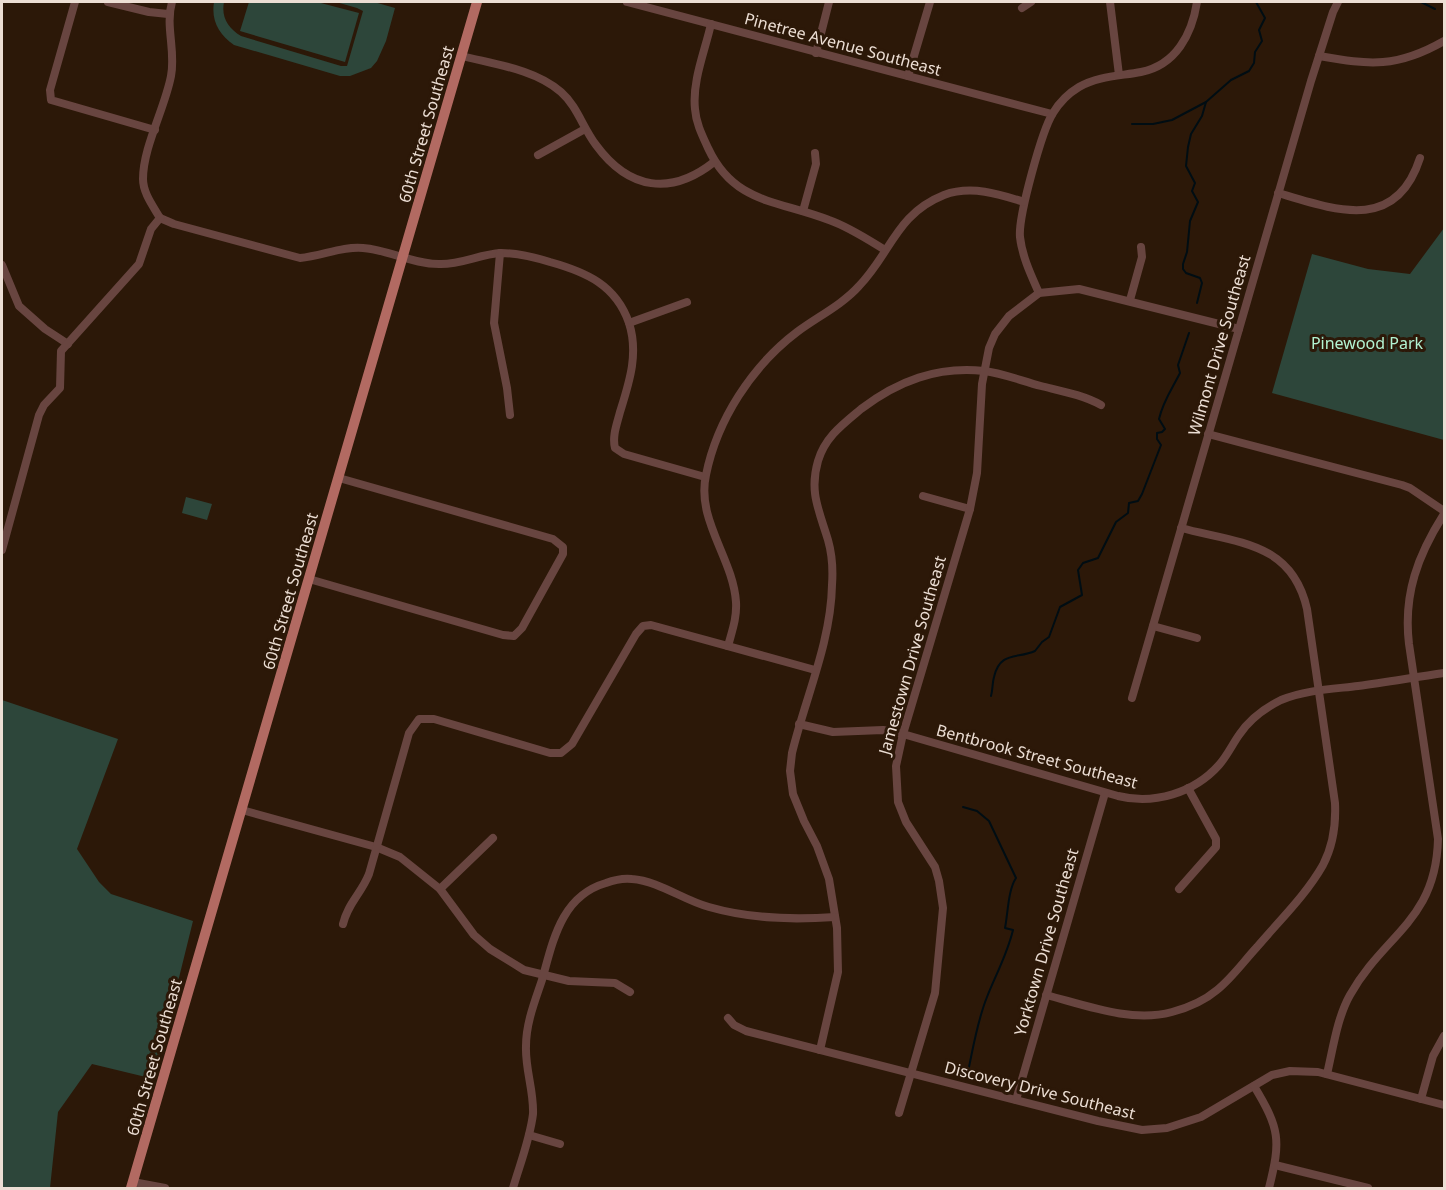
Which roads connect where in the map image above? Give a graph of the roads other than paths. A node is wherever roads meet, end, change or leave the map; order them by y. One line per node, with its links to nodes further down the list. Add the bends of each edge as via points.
1 (75, 2): 23 (street, via 50,90 51,100)
2 (108, 2): 13 (street)
3 (172, 2): 13 (street)
4 (477, 2): 17 (main road, 60th Street Southeast)
5 (627, 2): 14 (street, Pinetree Avenue Southeast)
6 (829, 2): 16 (street)
7 (930, 2): 20 (street)
8 (1031, 2): 12 (street)
9 (1110, 2): 19 (street)
10 (1197, 2): 19 (street, via 1192,24 1176,52 1143,72)
11 (1338, 2): 18 (street, Wilmont Drive Southeast)
12 (1022, 8)
13 (168, 14): 23 (street, via 171,76)
14 (711, 24): 16 (street, Pinetree Avenue Southeast); 27 (street, via 694,109)
15 (1444, 41): 18 (street, via 1411,57 1388,62 1349,62)
16 (816, 52): 20 (street, Pinetree Avenue Southeast)
17 (462, 56): 22 (street, via 550,84 570,101); 35 (main road, 60th Street Southeast)
18 (1319, 56): 28 (street, Wilmont Drive Southeast)
19 (1119, 75): 21 (street, via 1077,88)
20 (908, 76): 21 (street, Pinetree Avenue Southeast)
21 (1052, 114): 29 (street)
22 (585, 129): 25 (street); 27 (street, via 613,167 636,180 662,184 684,180)
23 (155, 130): 31 (street, via 143,180)
24 (815, 153): 30 (street, via 816,164)
25 (538, 155)
26 (1420, 158): 28 (street, via 1405,189 1389,202 1371,209 1340,210)
27 (714, 162): 30 (street, via 743,190)
28 (1278, 194): 41 (street, Wilmont Drive Southeast)
29 (1024, 202): 33 (street, via 982,191 946,194 908,218); 37 (street, via 1020,236)
30 (803, 211): 33 (street, via 830,220)
31 (160, 218): 35 (street, via 300,258 362,248); 42 (street, via 151,229 139,264)
32 (1141, 247): 38 (street, via 1142,257)
33 (885, 250): 47 (street, via 859,287 796,333 760,366 724,423)
34 (500, 253): 35 (street, via 453,264); 40 (street, via 529,256 588,275 617,301); 45 (street, via 494,323)
35 (403, 256): 48 (main road, 60th Street Southeast)
36 (2, 265): 42 (street, via 19,306)
37 (1039, 293): 38 (street, via 1079,289); 43 (street, Jamestown Drive Southeast, via 1000,327 989,348)
38 (1130, 300): 41 (street)
39 (687, 302): 40 (street)
40 (629, 323): 47 (street, via 634,357 614,434 615,448)
41 (1239, 329): 46 (street, Wilmont Drive Southeast)
42 (68, 344): 53 (street, via 61,351 60,388 39,415)
43 (985, 371): 44 (street); 50 (street, Jamestown Drive Southeast, via 977,473); 58 (street, via 944,371 898,385 843,422 824,445 814,478 814,499 830,548 832,583 828,626)
44 (1101, 405)
45 (510, 415)
46 (1208, 434): 51 (street, via 1402,485); 52 (street, Wilmont Drive Southeast)
47 (705, 477): 57 (street, via 707,511 736,601 736,619)
48 (339, 478): 54 (main road, 60th Street Southeast); 54 (street, via 553,539 563,547 561,561 514,636)
49 (923, 496): 50 (street)
50 (970, 509): 64 (street, Jamestown Drive Southeast)
51 (1444, 513): 60 (street, via 1420,557 1410,596 1408,641)
52 (1181, 528): 55 (street, Wilmont Drive Southeast); 61 (street, via 1260,549 1289,568 1304,595)
53 (2, 550)
54 (309, 579): 67 (main road, 60th Street Southeast)
55 (1153, 626): 56 (street); 62 (street, Wilmont Drive Southeast)
56 (1197, 638)
57 (728, 646): 58 (street); 70 (street, via 643,626 572,744 561,753 434,719 419,719 409,733)
58 (815, 670): 63 (street)
59 (1444, 673): 60 (street, Bentbrook Street Southeast)
60 (1414, 677): 61 (street, Bentbrook Street Southeast); 68 (street)
61 (1318, 691): 65 (street, Bentbrook Street Southeast, via 1284,699 1257,715 1219,765); 77 (street, via 1335,803 1329,850 1313,880 1230,978 1189,1006 1150,1016 1113,1012)
62 (1132, 698)
63 (799, 724): 64 (street, Bentbrook Street Southeast, via 833,732 883,730); 73 (street, via 790,771 793,794 829,879)
64 (903, 734): 66 (street, Bentbrook Street Southeast); 81 (street, Jamestown Drive Southeast, via 896,766 898,802 935,867 943,908 934,993)
65 (1188, 788): 66 (street, Bentbrook Street Southeast, via 1142,800); 72 (street, via 1216,839 1216,847)
66 (1106, 793): 77 (street, Yorktown Drive Southeast)
67 (242, 810): 70 (street); 91 (main road, 60th Street Southeast)
68 (1441, 828): 82 (street, via 1436,866 1426,895 1351,993)
69 (493, 838): 71 (street)
70 (376, 848): 71 (street, via 400,857); 74 (street, via 365,882 347,910)
71 (440, 889): 75 (street, via 474,935 490,949 524,970)
72 (1179, 890)
73 (835, 917): 75 (street, via 754,917 708,907 645,882 615,880 580,895 565,913); 80 (street, via 838,972)
74 (344, 924)
75 (543, 976): 76 (street, via 615,983); 88 (street, via 526,1036 533,1109)
76 (630, 992)
77 (1046, 995): 85 (street, Yorktown Drive Southeast)
78 (729, 1018): 80 (street, Discovery Drive Southeast, via 746,1031)
79 (1444, 1036): 84 (street, via 1433,1056)
80 (820, 1050): 81 (street, Discovery Drive Southeast)
81 (911, 1073): 85 (street, Discovery Drive Southeast); 87 (street, Jamestown Drive Southeast)
82 (1327, 1074): 83 (street, Discovery Drive Southeast, via 1279,1073); 84 (street, Discovery Drive Southeast)
83 (1254, 1086): 85 (street, Discovery Drive Southeast, via 1204,1115 1150,1131); 90 (street, via 1275,1126)
84 (1421, 1099): 86 (street, Discovery Drive Southeast)
85 (1016, 1100)
86 (1444, 1105)
87 (899, 1113)
88 (529, 1135): 89 (street); 93 (street)
89 (560, 1144)
90 (1275, 1165): 94 (street); 95 (street)
91 (132, 1185): 92 (street)
92 (165, 1188)
93 (513, 1188)
94 (1269, 1188)
95 (1368, 1188)

